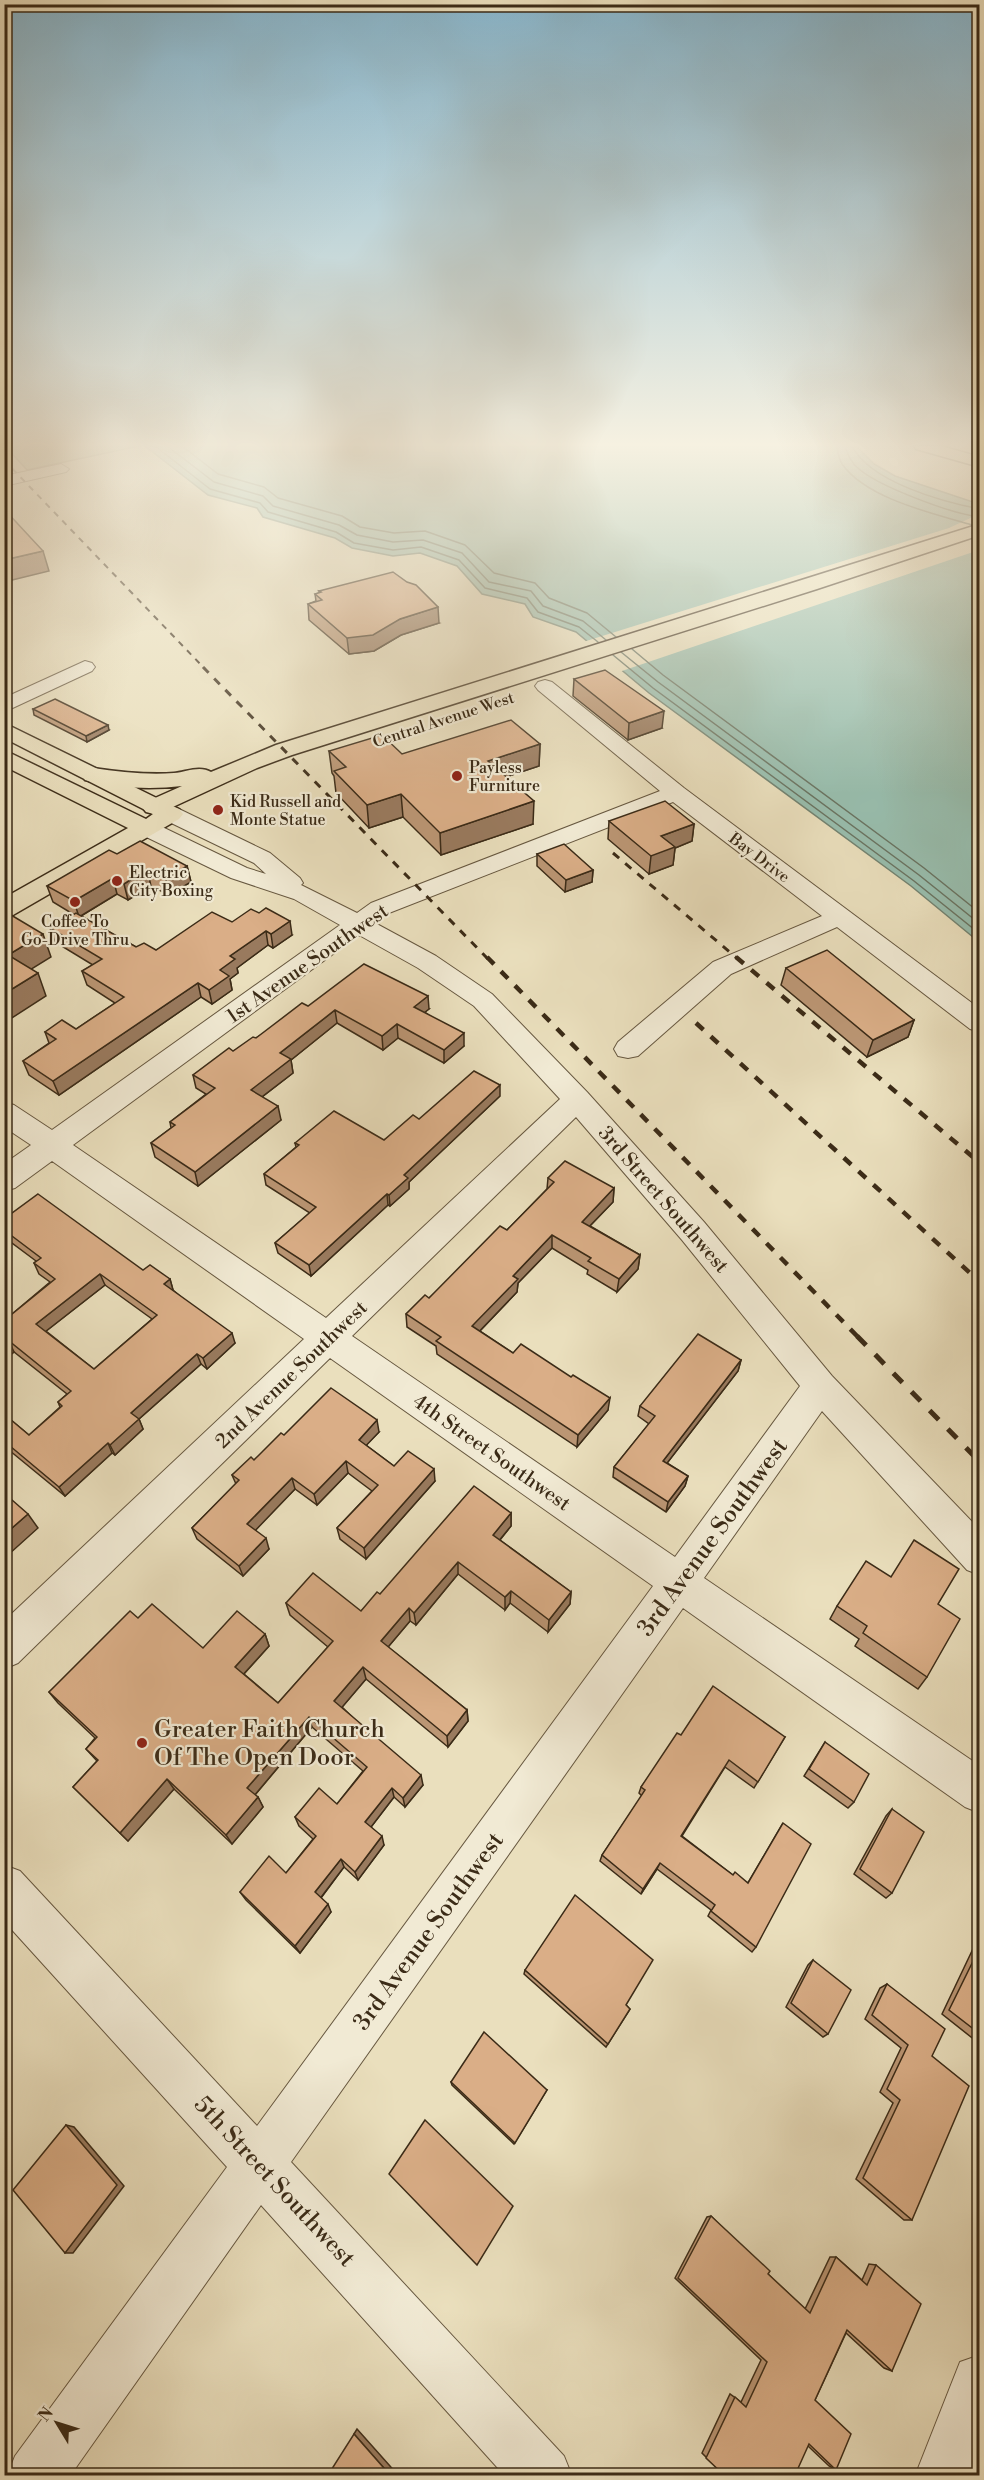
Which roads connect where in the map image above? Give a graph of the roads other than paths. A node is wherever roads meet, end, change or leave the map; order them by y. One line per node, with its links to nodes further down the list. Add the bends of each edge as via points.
1 (881, 562): 8 (main road, Central Avenue West)
2 (920, 562): 4 (main road, Central Avenue West)
3 (86, 667): 5 (street)
4 (545, 686): 10 (street, Bay Drive); 11 (main road, Central Avenue West)
5 (4, 706)
6 (4, 729): 9 (main road)
7 (4, 757): 11 (main road)
8 (249, 763): 9 (main road, via 181,780 129,781); 11 (main road, Central Avenue West)
9 (93, 775): 11 (main road)
10 (676, 793): 14 (street, Bay Drive); 15 (street, 1st Avenue Southwest, via 380,908)
11 (150, 817): 12 (main road, Central Avenue West); 13 (main road, Central Avenue West); 15 (street, 3rd Street Southwest, via 239,873 303,894)
12 (4, 890)
13 (4, 909)
14 (840, 917): 16 (street, Bay Drive); 17 (street, via 722,968)
15 (358, 923): 18 (street, 3rd Street Southwest, via 428,962 483,1000); 20 (street, 1st Avenue Southwest)
16 (980, 1023)
17 (628, 1049)
18 (577, 1099): 22 (street, 2nd Avenue Southwest); 23 (street, 3rd Street Southwest, via 693,1231)
19 (4, 1112): 20 (street, 4th Street Southwest)
20 (52, 1145): 21 (street, 1st Avenue Southwest); 22 (street, 4th Street Southwest)
21 (4, 1180)
22 (328, 1338): 25 (street, 4th Street Southwest); 26 (street, 2nd Avenue Southwest)
23 (820, 1386): 24 (street, 3rd Street Southwest); 25 (street, 3rd Avenue Southwest)
24 (980, 1557)
25 (679, 1582): 27 (street, 4th Street Southwest); 29 (street, 3rd Avenue Southwest)
26 (4, 1648)
27 (980, 1792)
28 (4, 1887): 29 (street, 5th Street Southwest)
29 (259, 2164): 31 (street, 3rd Avenue Southwest); 32 (street, 5th Street Southwest)
30 (980, 2382): 33 (street)
31 (35, 2475)
32 (544, 2475)
33 (943, 2475)

